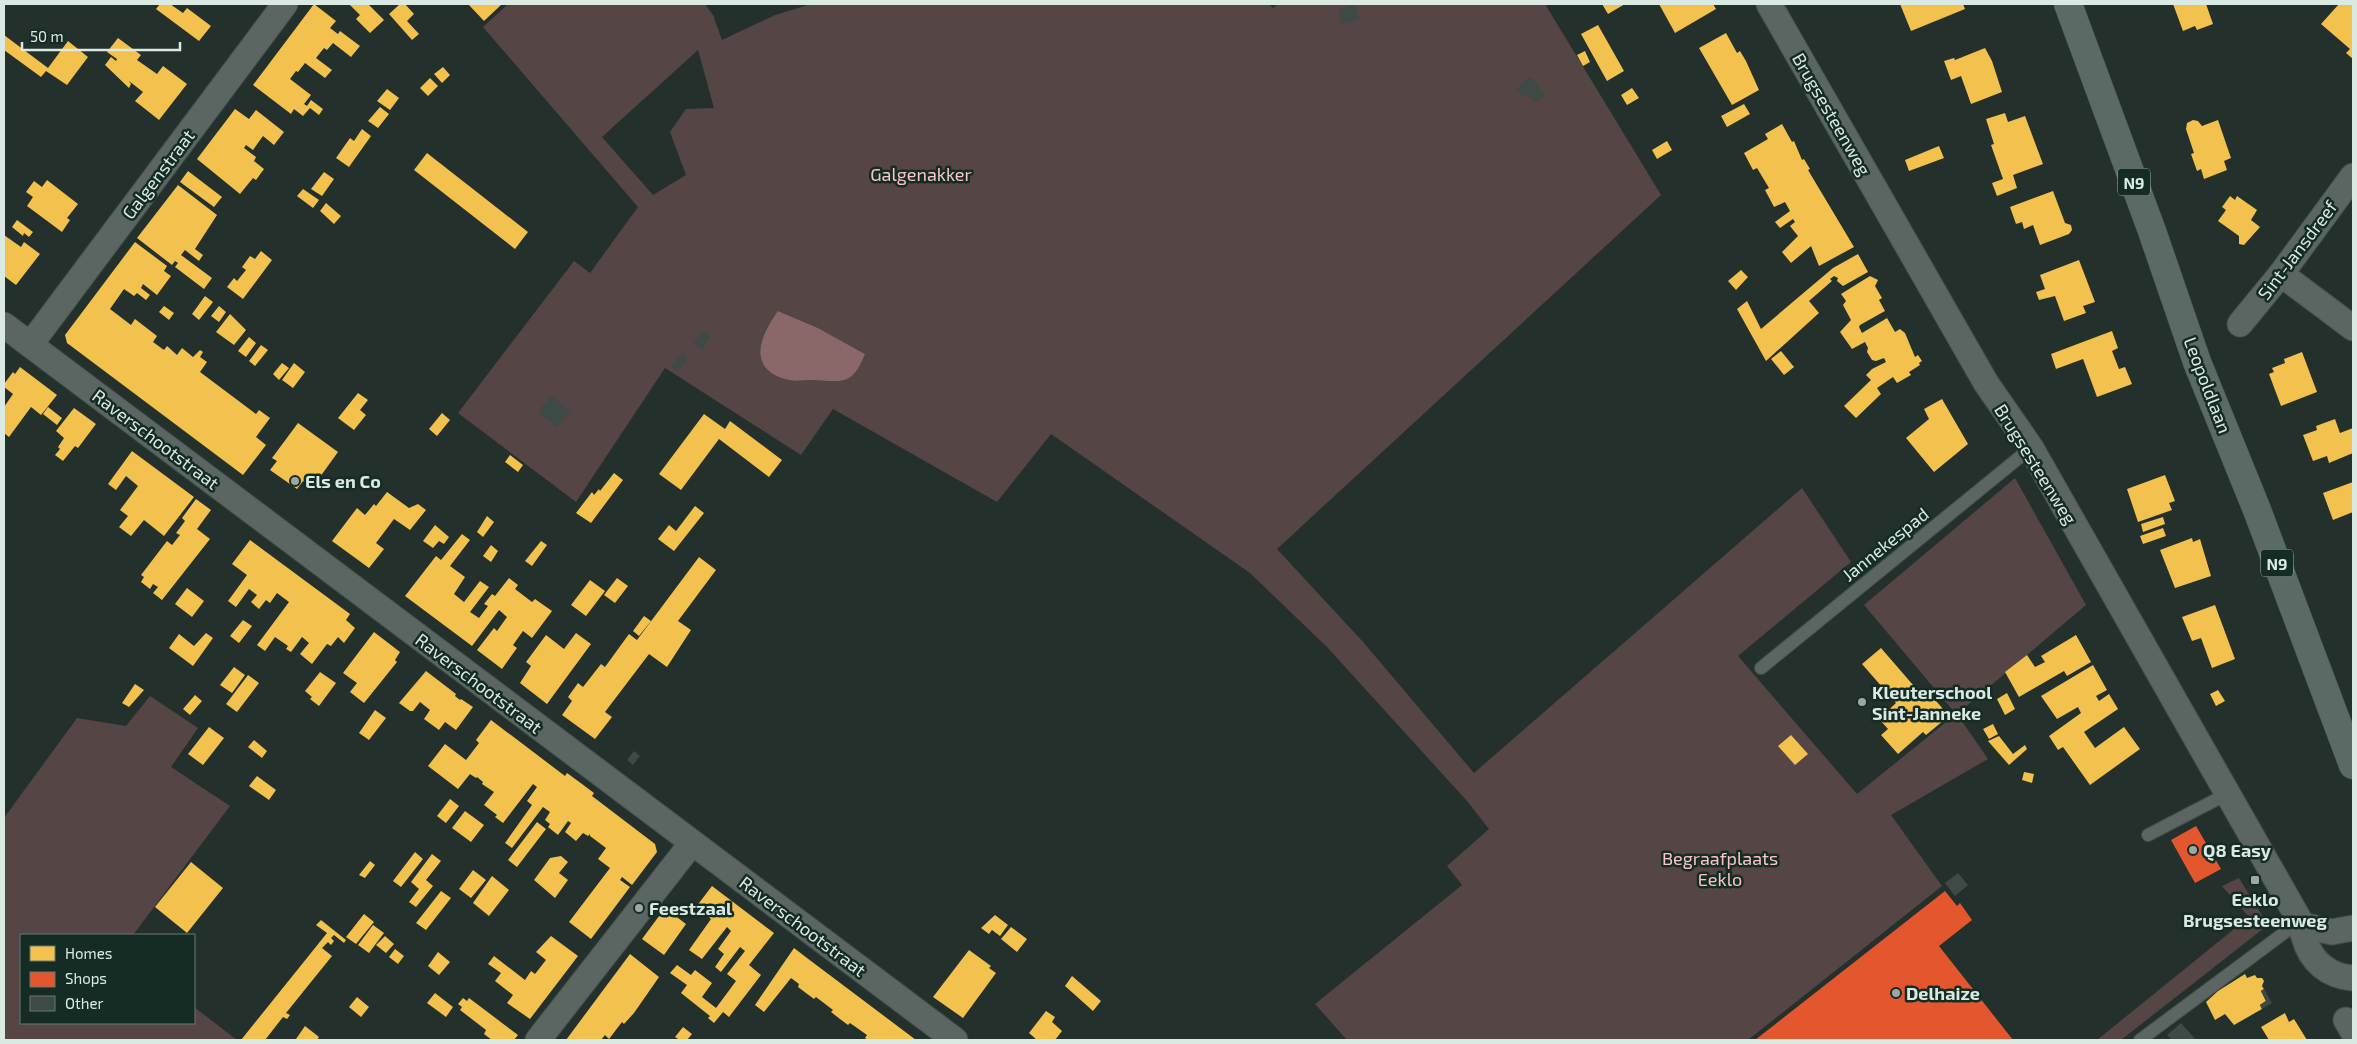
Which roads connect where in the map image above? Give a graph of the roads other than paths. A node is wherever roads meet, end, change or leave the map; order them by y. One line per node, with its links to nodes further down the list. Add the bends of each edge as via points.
1 (285, 4): 9 (street, Galgenstraat)
2 (1769, 4): 10 (street, Brugsesteenweg, via 1986,384)
3 (2068, 4): 12 (main road, Leopoldlaan / N9, via 2197,362)
4 (2353, 176): 5 (street, Sint-Jansdreef)
5 (2281, 274): 6 (street, Sint-Jansdreef); 8 (street)
6 (2240, 324)
7 (4, 325): 9 (street, Raverschootstraat)
8 (2353, 328)
9 (30, 345): 15 (street, Raverschootstraat)
10 (2031, 448): 11 (lane, Jannekespad); 13 (street, Brugsesteenweg)
11 (1761, 668)
12 (2353, 764)
13 (2227, 794): 14 (lane); 16 (street, Brugsesteenweg)
14 (2148, 835)
15 (692, 843): 19 (street); 20 (street, Raverschootstraat)
16 (2301, 923): 17 (street, via 2332,932); 18 (street, Brugsesteenweg, via 2304,938 2324,970 2338,977); 21 (lane)
17 (2353, 928)
18 (2353, 978)
19 (538, 1040)
20 (955, 1040)
21 (2140, 1040)

